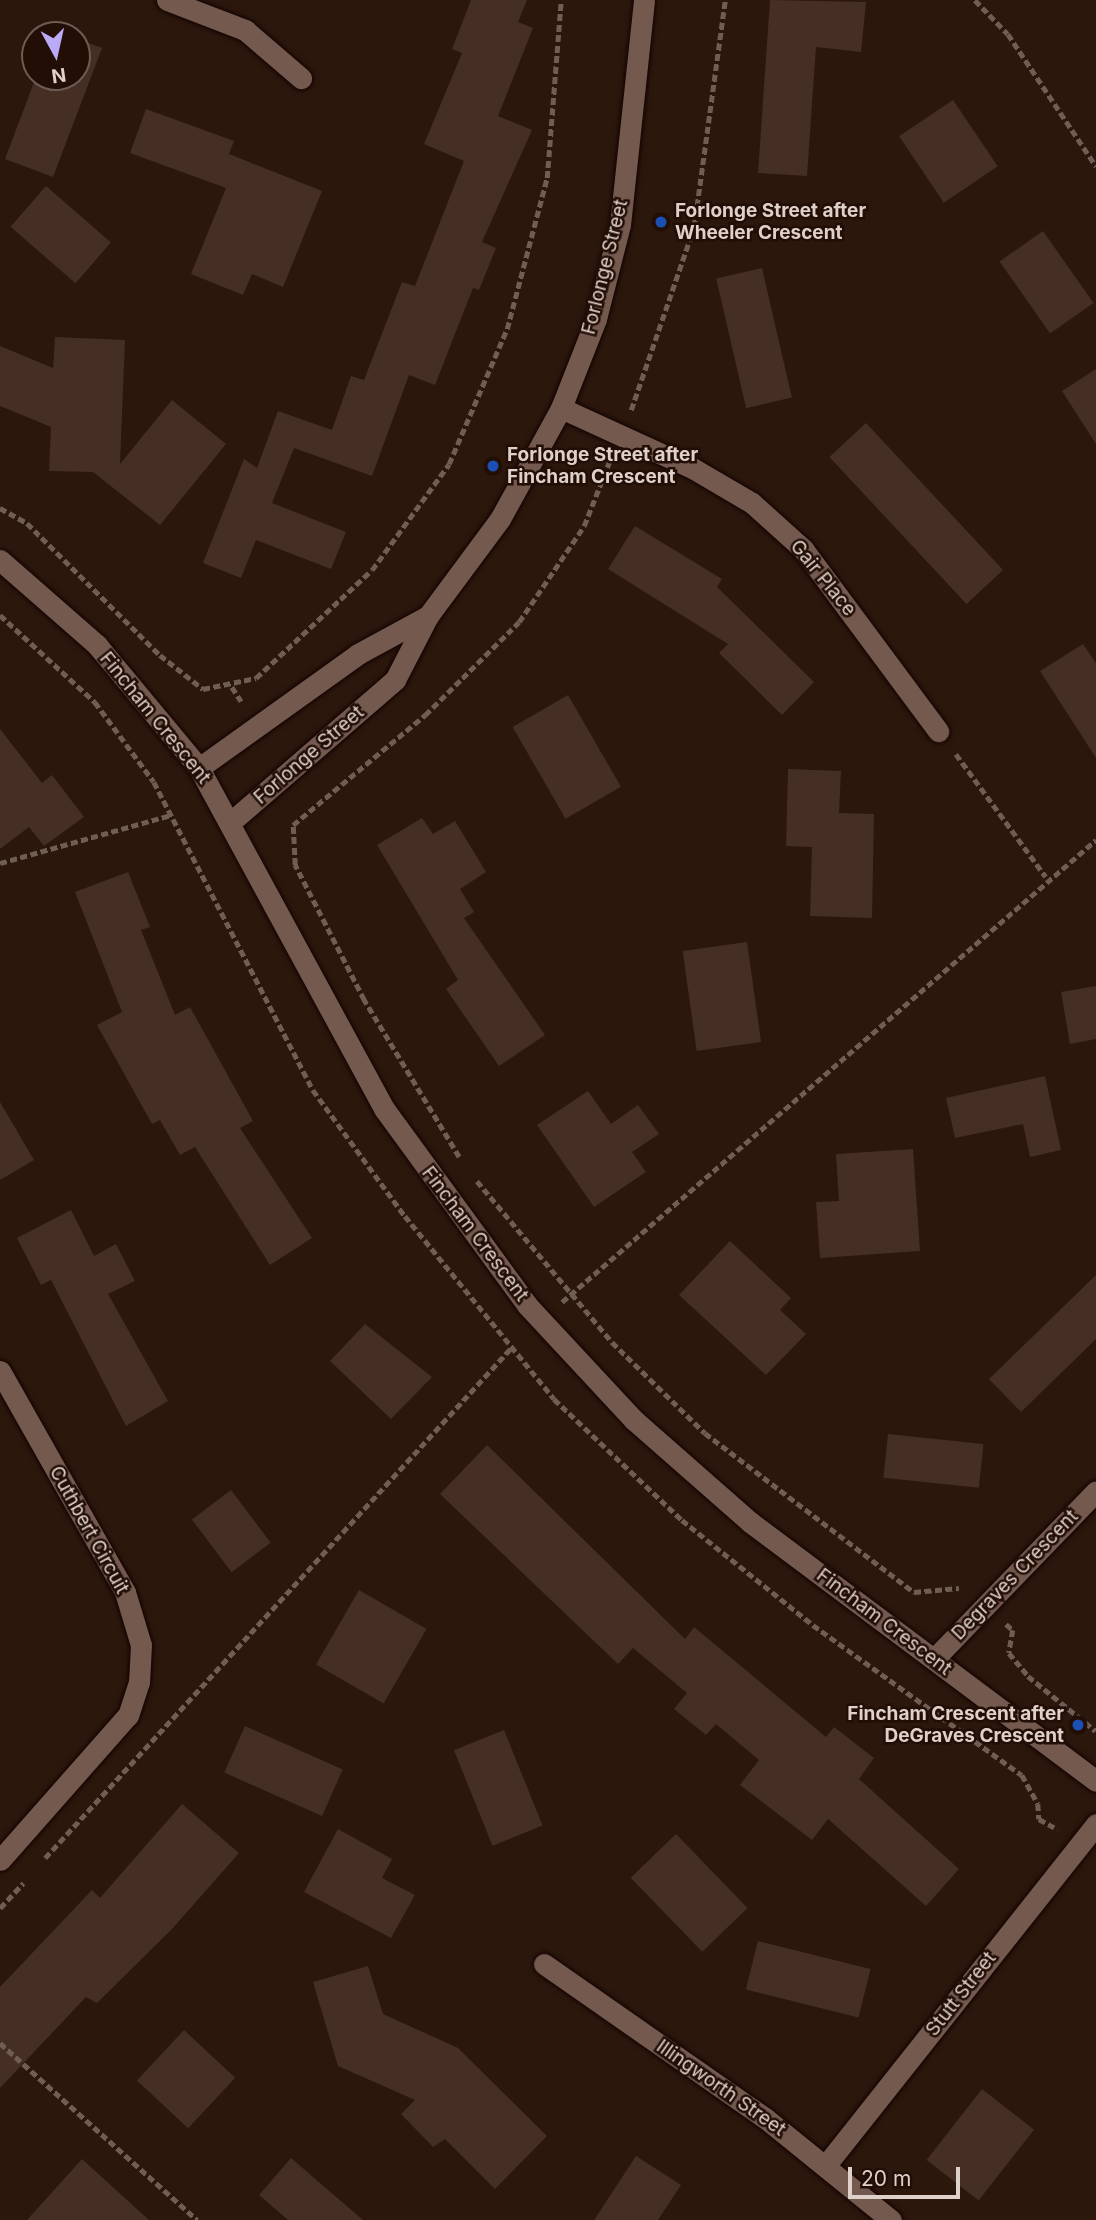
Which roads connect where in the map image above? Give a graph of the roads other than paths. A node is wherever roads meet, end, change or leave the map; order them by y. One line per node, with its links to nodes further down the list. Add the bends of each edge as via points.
1 (644, 0): 4 (street, Forlonge Street, via 620,225 596,319)
2 (174, 1): 3 (street, via 245,30)
3 (301, 78)
4 (561, 408): 6 (street, Forlonge Street, via 500,519); 7 (street, Gair Place, via 752,503 803,549)
5 (0, 560): 8 (street, Fincham Crescent, via 97,645)
6 (428, 616): 8 (street, Forlonge Street, via 358,654); 9 (street, Forlonge Street, via 396,680)
7 (938, 731)
8 (199, 768): 9 (street, Fincham Crescent)
9 (232, 821): 12 (street, Fincham Crescent, via 343,1040 385,1110 477,1242 542,1320 634,1420 750,1522)
10 (0, 1371): 15 (street, Cuthbert Circuit, via 125,1592 141,1645 139,1682 128,1715)
11 (1096, 1491): 12 (street, Degraves Crescent)
12 (934, 1659): 13 (street, Fincham Crescent)
13 (1096, 1781)
14 (1096, 1824): 17 (street, Stutt Street)
15 (0, 1860)
16 (544, 1964): 17 (street, Illingworth Street)
17 (826, 2165): 18 (street, Illingworth Street)
18 (891, 2220)

